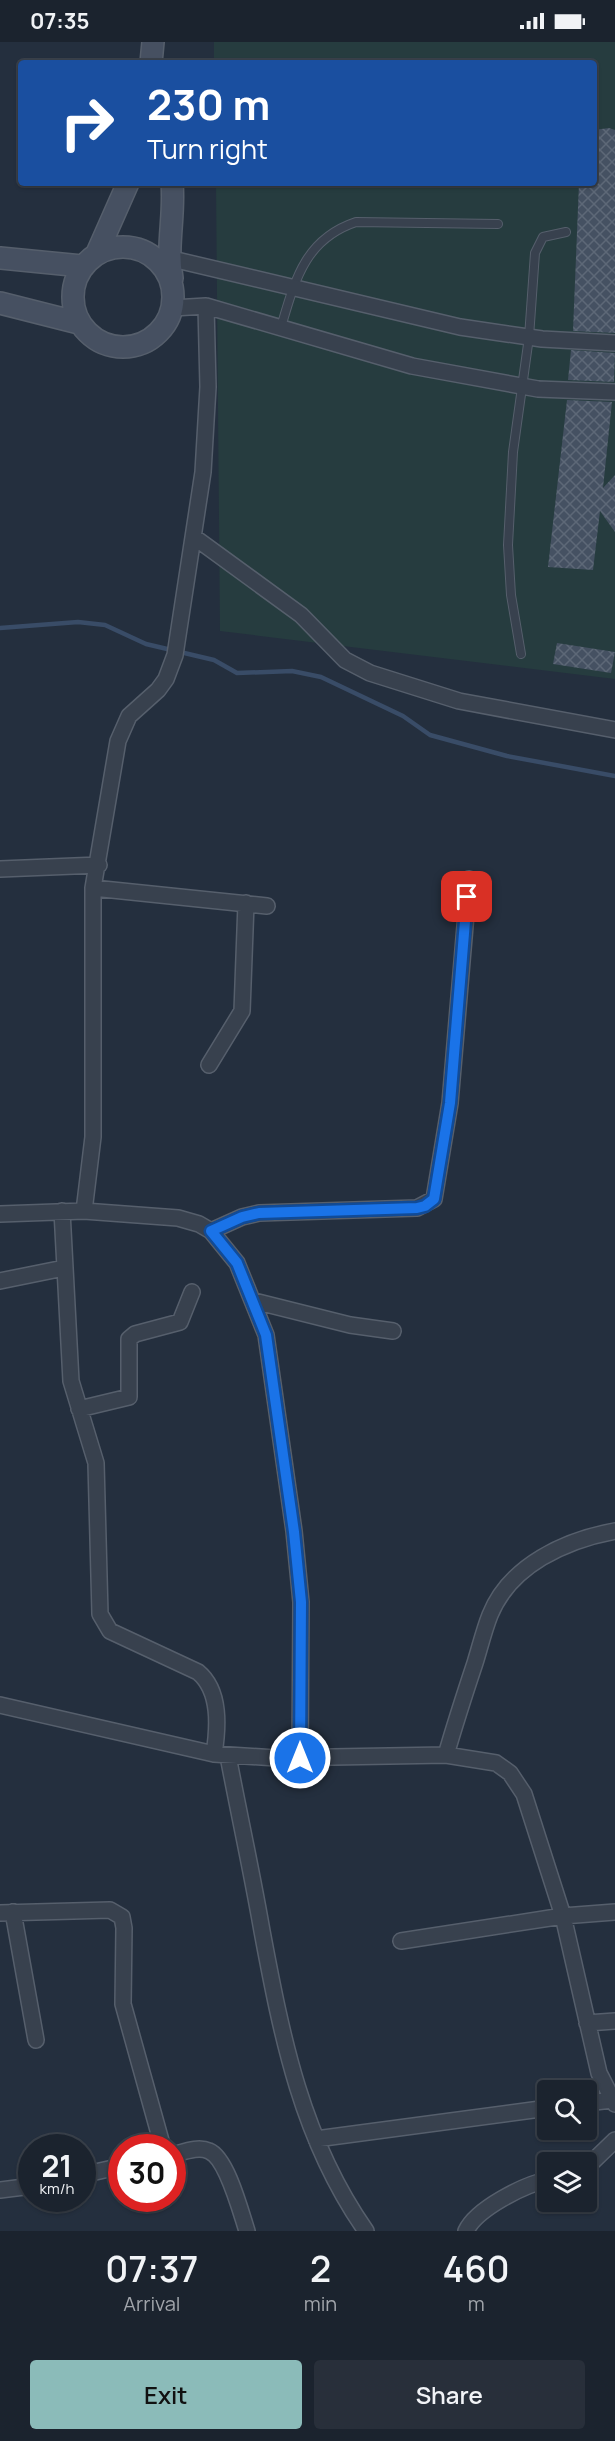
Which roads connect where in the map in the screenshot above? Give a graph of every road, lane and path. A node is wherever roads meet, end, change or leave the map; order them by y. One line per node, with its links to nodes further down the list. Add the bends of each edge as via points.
1 (126, 186): 7 (main road)
2 (172, 186): 6 (main road)
3 (498, 224): 8 (lane, via 356,222 337,228 319,242)
4 (566, 232): 14 (lane, via 543,237 537,243)
5 (0, 258): 7 (main road)
6 (168, 258): 8 (street); 9 (main road)
7 (89, 260): 9 (main road, via 120,245 145,250 164,266); 12 (main road, via 74,285 73,304)
8 (292, 288): 13 (lane); 14 (street, via 460,327)
9 (173, 298): 11 (street); 12 (main road, via 165,326 150,340 131,347 111,346 93,338)
10 (0, 303): 12 (main road)
11 (206, 306): 13 (street); 18 (street, via 208,387)
12 (80, 323)
13 (281, 327): 16 (street, via 412,366)
14 (529, 337): 15 (street); 16 (lane)
15 (615, 343)
16 (521, 386): 17 (street); 19 (lane, via 508,545)
17 (615, 392)
18 (194, 537): 20 (street, via 301,615 345,660 370,673 459,701); 21 (street, via 176,648 162,684 129,716 120,734)
19 (521, 654)
20 (615, 730)
21 (99, 865): 22 (street); 24 (street)
22 (0, 869)
23 (469, 879): 31 (street, via 450,1103 434,1199 417,1208 259,1213)
24 (93, 888): 25 (street); 29 (street, via 93,1137)
25 (246, 903): 26 (street); 27 (street, via 242,1011)
26 (267, 906)
27 (209, 1065)
28 (62, 1211): 29 (street); 30 (street); 32 (street)
29 (84, 1211): 31 (street, via 178,1218)
30 (0, 1214)
31 (211, 1231): 35 (street, via 237,1263)
32 (64, 1268): 33 (street); 37 (street, via 71,1381)
33 (0, 1281)
34 (192, 1292): 37 (street, via 180,1322 129,1339 129,1397)
35 (254, 1301): 36 (street, via 350,1325); 42 (street, via 266,1335 298,1567)
36 (393, 1331)
37 (80, 1408): 40 (street, via 96,1463 102,1620 110,1631 198,1672 207,1680)
38 (615, 1532): 41 (street, via 573,1542 546,1554 506,1589 491,1613)
39 (0, 1705): 40 (street)
40 (221, 1755): 42 (street); 54 (street, via 282,2036)
41 (446, 1755): 42 (street); 45 (street, via 496,1763 510,1773 524,1794)
42 (300, 1758)
43 (7, 1912): 49 (street); 53 (street, via 110,1910 122,1917 123,2004)
44 (615, 1912): 45 (street)
45 (563, 1916): 46 (street); 48 (street)
46 (401, 1941)
47 (615, 2021): 48 (street)
48 (586, 2023): 50 (street, via 599,2073)
49 (36, 2040)
50 (614, 2102): 51 (street)
51 (597, 2103)
52 (537, 2109): 54 (street)
53 (158, 2134)
54 (316, 2139): 62 (street, via 336,2183)
55 (615, 2140): 57 (street)
56 (186, 2152): 61 (street, via 201,2149 214,2154 225,2170)
57 (597, 2157)
58 (537, 2184): 63 (street, via 518,2190 474,2219)
59 (18, 2188): 60 (street)
60 (0, 2190)
61 (247, 2231)
62 (366, 2231)
63 (466, 2231)

